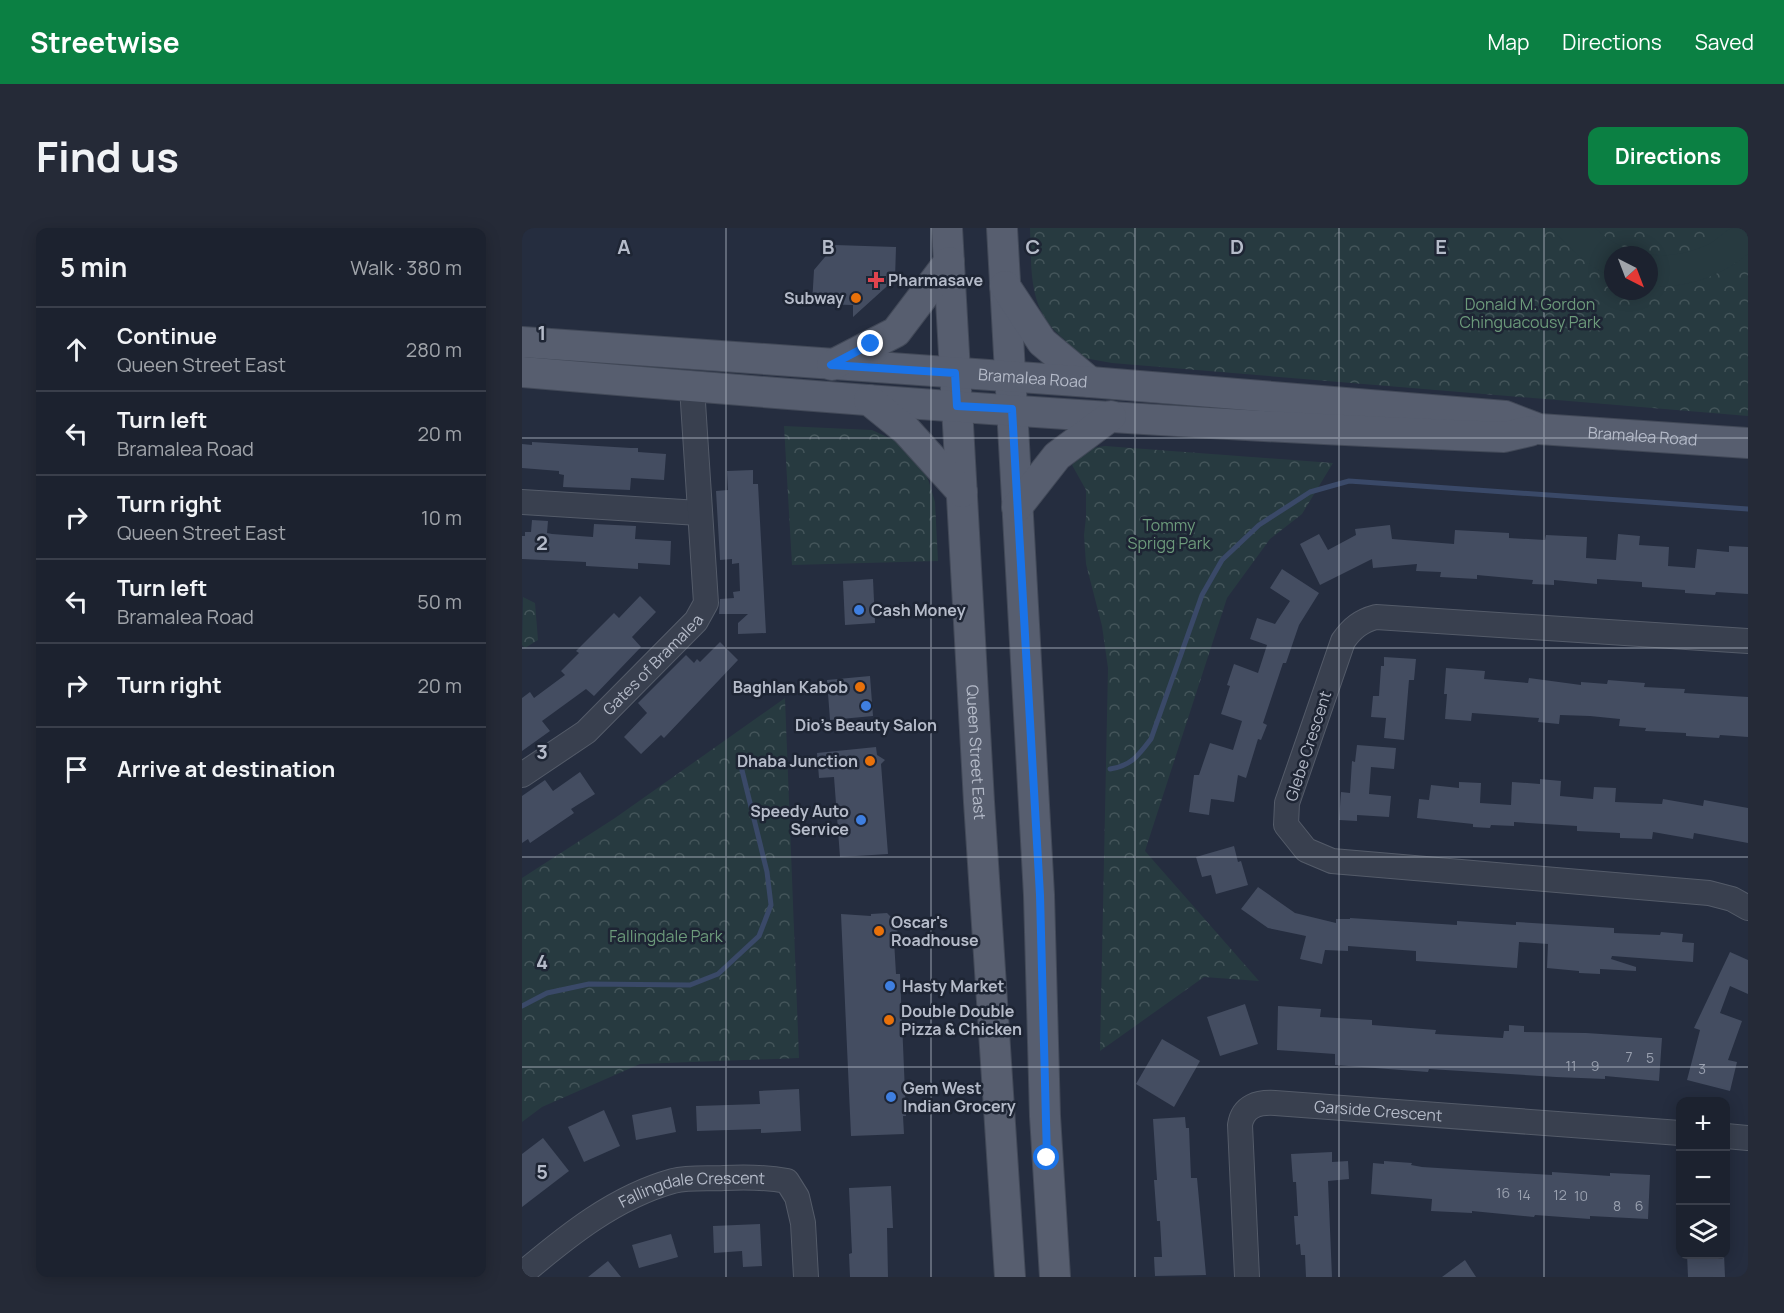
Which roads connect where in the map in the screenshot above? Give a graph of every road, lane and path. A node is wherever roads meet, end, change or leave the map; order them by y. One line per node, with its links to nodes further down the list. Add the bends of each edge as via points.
1 (947, 228): 3 (main road, Queen Street East)
2 (1002, 228): 4 (main road)
3 (949, 262): 6 (main road, via 896,332); 8 (main road, Queen Street East)
4 (1005, 286): 9 (main road); 10 (main road, via 1042,342)
5 (522, 342): 6 (main road, Bramalea Road)
6 (831, 365): 8 (main road, Bramalea Road)
7 (522, 372): 11 (main road, Bramalea Road)
8 (955, 373): 9 (main road, Bramalea Road); 13 (main road, Queen Street East)
9 (1010, 376): 10 (main road, Bramalea Road); 14 (main road)
10 (1090, 382): 16 (main road, Bramalea Road, via 1505,416)
11 (692, 387): 12 (main road, Bramalea Road); 21 (street, Gates of Bramalea)
12 (868, 400): 13 (main road, Bramalea Road); 18 (main road, via 906,430)
13 (957, 406): 14 (main road, Bramalea Road); 18 (main road, Queen Street East)
14 (1012, 409): 15 (main road, Bramalea Road); 20 (main road)
15 (1111, 416): 16 (main road, Bramalea Road, via 1504,437); 20 (main road, via 1057,456)
16 (1539, 429): 17 (main road, Bramalea Road)
17 (1748, 443)
18 (962, 492): 30 (main road, Queen Street East)
19 (522, 502): 21 (street)
20 (1017, 507): 31 (main road, via 1040,895 1045,1116)
21 (699, 513): 23 (street, Gates of Bramalea, via 706,603 696,621 586,732)
22 (1748, 641): 24 (street, Glebe Crescent, via 1376,617 1367,620 1356,625 1343,641 1287,803 1286,825 1306,850 1332,861 1709,893)
23 (522, 775)
24 (1748, 908)
25 (1676, 1133): 32 (street, Garside Crescent, via 1275,1103 1255,1105 1244,1113 1240,1125)
26 (1730, 1136): 27 (street)
27 (1748, 1138)
28 (522, 1274): 29 (street, Fallingdale Crescent, via 567,1236 638,1195 675,1181 756,1177 788,1181 797,1197 803,1223)
29 (806, 1277)
30 (1010, 1277)
31 (1055, 1277)
32 (1247, 1277)

